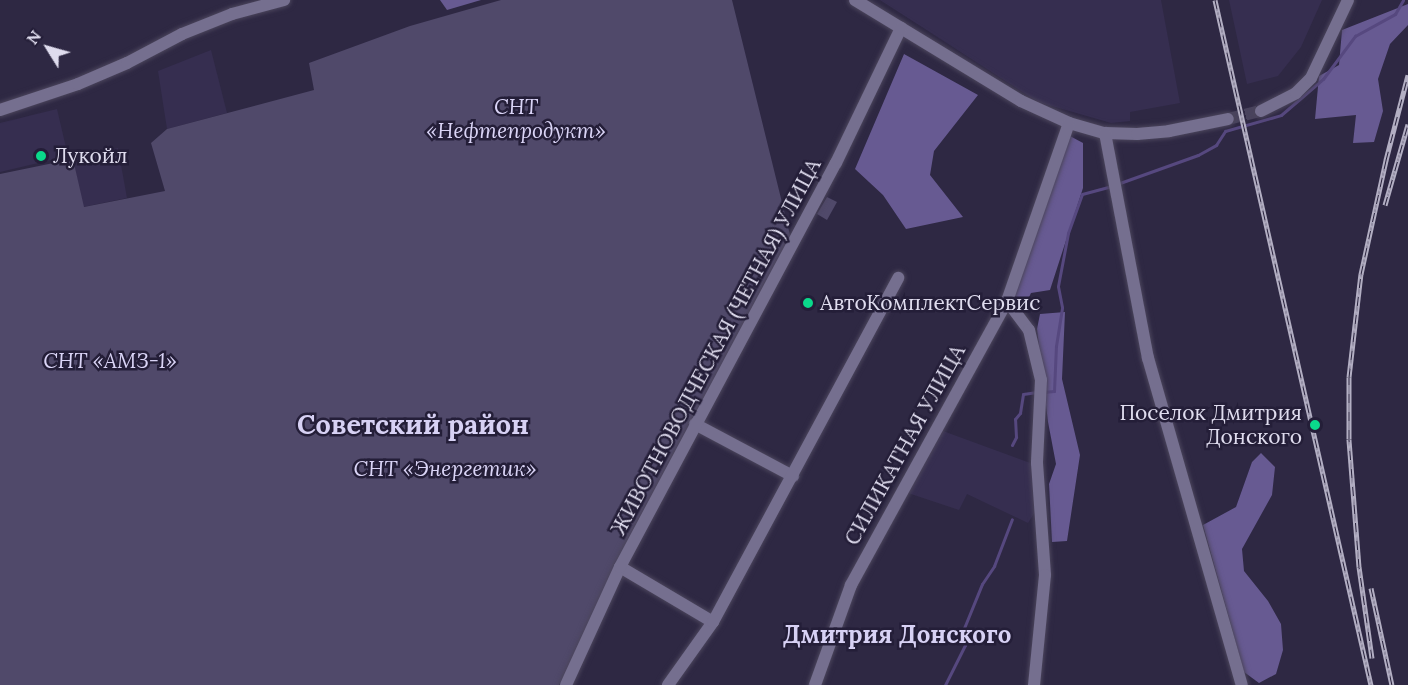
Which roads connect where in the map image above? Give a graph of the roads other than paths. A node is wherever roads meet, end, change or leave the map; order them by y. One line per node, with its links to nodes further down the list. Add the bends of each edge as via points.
1 (284, 0): 5 (street, via 232,14 78,84)
2 (855, 0): 4 (street)
3 (1348, 0): 6 (street, via 1311,78 1296,93)
4 (901, 28): 8 (street, via 1022,101); 12 (street, ЖИВОТНОВОДЧЕСКАЯ (ЧЕТНАЯ) УЛИЦА, via 836,163)
5 (0, 110)
6 (1260, 111)
7 (1228, 119): 9 (street, via 1169,131)
8 (1069, 123): 9 (street); 11 (street, СИЛИКАТНАЯ УЛИЦА)
9 (1105, 133): 20 (street, via 1148,358)
10 (898, 278): 13 (street)
11 (1006, 301): 18 (street, СИЛИКАТНАЯ УЛИЦА, via 851,585); 19 (street, via 1029,330 1041,380 1037,463 1045,574)
12 (695, 424): 13 (street); 14 (street, ЖИВОТНОВОДЧЕСКАЯ (ЧЕТНАЯ) УЛИЦА)
13 (793, 476): 15 (street)
14 (620, 567): 15 (street); 16 (street, ЖИВОТНОВОДЧЕСКАЯ (ЧЕТНАЯ) УЛИЦА)
15 (713, 622): 17 (street)
16 (566, 685)
17 (668, 685)
18 (815, 685)
19 (1034, 685)
20 (1242, 685)

